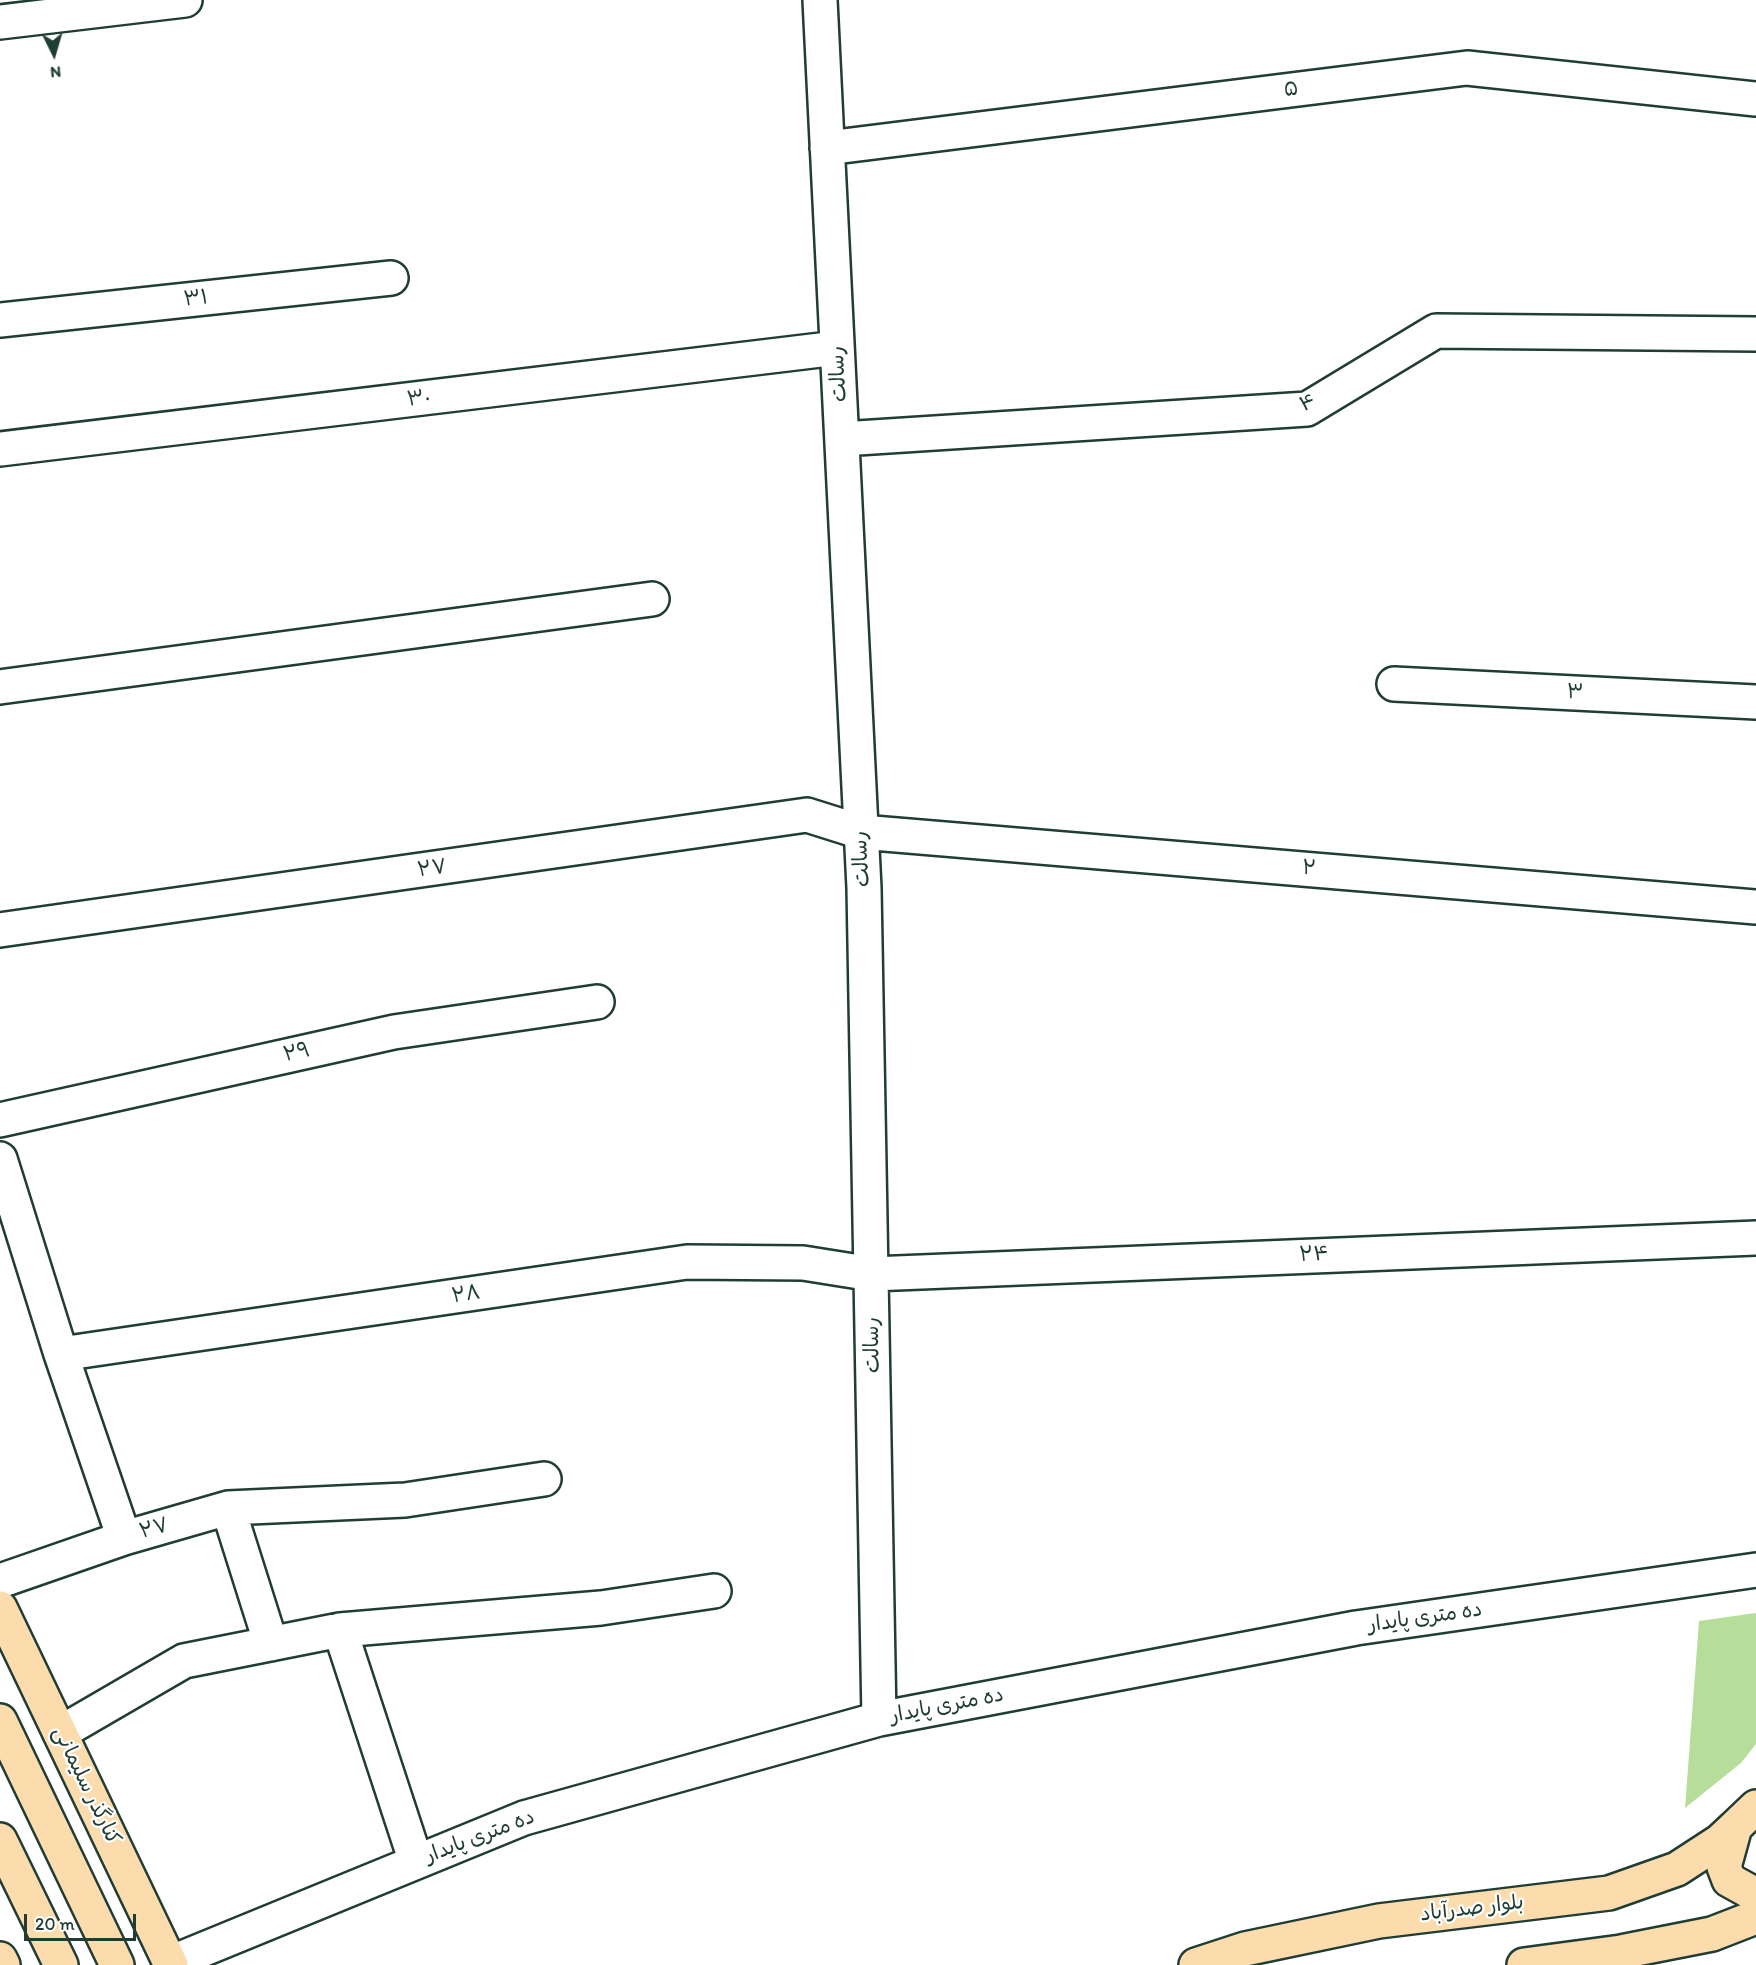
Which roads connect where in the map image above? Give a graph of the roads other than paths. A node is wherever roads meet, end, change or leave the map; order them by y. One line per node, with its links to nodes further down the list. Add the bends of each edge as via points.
1 (185, 0): 3 (street)
2 (820, 0): 5 (street, رسالت)
3 (0, 22)
4 (1756, 99): 5 (street, ۵, via 1467,68)
5 (827, 148): 9 (street, رسالت)
6 (392, 278): 7 (street, ۳۱)
7 (0, 320)
8 (1756, 334): 10 (street, ۴, via 1436,331 1307,409)
9 (837, 348): 10 (street, رسالت); 11 (street, ۳۰)
10 (842, 439): 16 (street, رسالت)
11 (0, 449)
12 (652, 599): 14 (street)
13 (1394, 684): 15 (street, ۳)
14 (0, 687)
15 (1756, 702)
16 (861, 832): 17 (street, ۲); 18 (street, ۲۷, via 807,815); 23 (street, رسالت)
17 (1756, 907)
18 (0, 930)
19 (597, 1002): 20 (street, ۲۹, via 394,1032)
20 (0, 1120)
21 (0, 1159): 24 (street, ۲۷)
22 (1756, 1238): 23 (street, ۲۴)
23 (872, 1274): 24 (street, ۲۸, via 803,1263 687,1262); 34 (street, رسالت)
24 (61, 1354): 27 (street, ۲۷)
25 (544, 1479): 26 (street, ۲۷, via 405,1500)
26 (228, 1508): 27 (street, ۲۷); 33 (street)
27 (124, 1538): 29 (street)
28 (1756, 1570): 34 (street, ده متری پایدار, via 1356,1628)
29 (0, 1581)
30 (714, 1591): 32 (street, via 601,1608)
31 (0, 1608): 36 (main road, کنارگذر سلیمانی)
32 (340, 1630): 33 (street); 39 (street)
33 (271, 1644): 36 (street, via 183,1661)
34 (879, 1719): 39 (street, ده متری پایدار, via 524,1818)
35 (0, 1721): 47 (main road)
36 (60, 1733): 44 (main road, کنارگذر سلیمانی)
37 (1746, 1817): 40 (main road, via 1724,1867 1729,1880); 48 (main road, بلوار صدرآباد, via 1677,1869 1609,1893 1379,1921 1245,1949)
38 (0, 1840): 46 (main road)
39 (416, 1862): 44 (street, ده متری پایدار)
40 (1756, 1894)
41 (1756, 1917): 43 (main road, via 1712,1934)
42 (0, 1959): 45 (main road)
43 (1589, 1961): 49 (main road)
44 (170, 1964)
45 (3, 1965)
46 (62, 1965)
47 (117, 1965)
48 (1196, 1965)
49 (1524, 1965)

